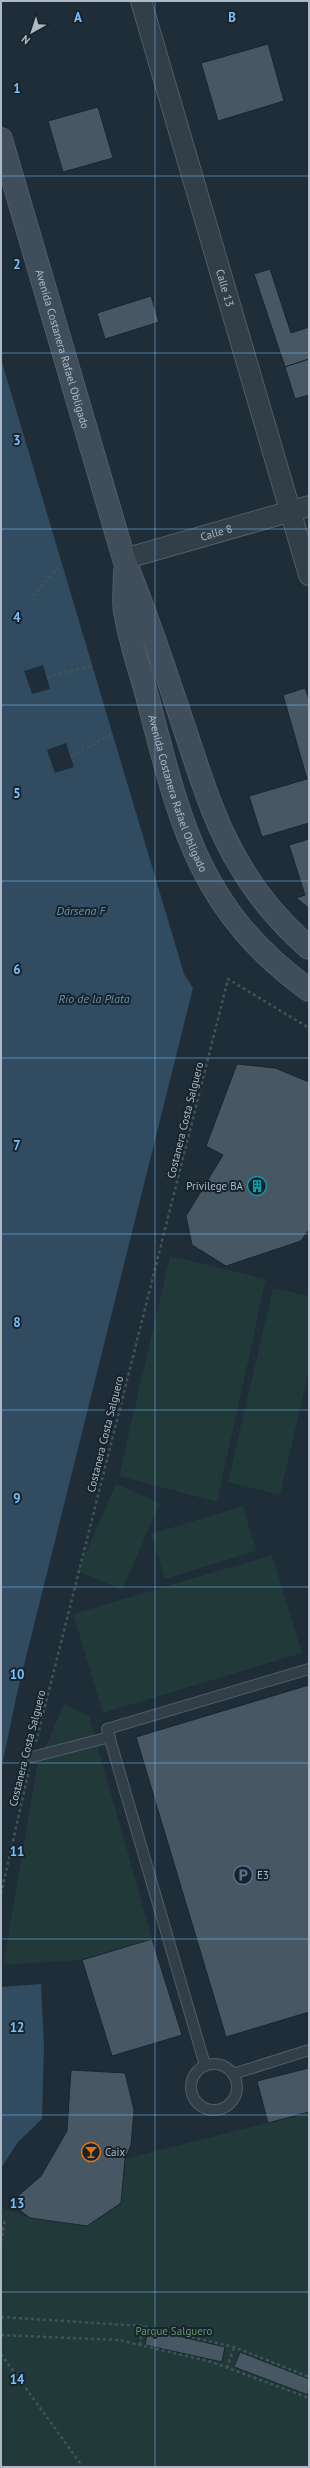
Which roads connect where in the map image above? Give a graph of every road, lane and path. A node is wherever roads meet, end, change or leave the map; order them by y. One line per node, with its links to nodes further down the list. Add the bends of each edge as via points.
1 (141, 1): 3 (street, Calle 13)
2 (1, 139): 4 (main road, Avenida Costanera Rafael Obligado)
3 (300, 509): 4 (street, Calle 8); 6 (street, Calle 13)
4 (124, 559): 12 (main road, Avenida Costanera Rafael Obligado, via 144,608 213,812 240,867 258,894 282,923); 13 (main road, Avenida Costanera Rafael Obligado, via 125,611 179,812 202,870 224,906 251,940 285,972)
5 (61, 564): 7 (path)
6 (309, 574)
7 (33, 596)
8 (91, 666): 9 (path)
9 (47, 677)
10 (111, 735): 11 (path)
11 (71, 756)
12 (309, 948)
13 (309, 990)
14 (309, 1028): 17 (path, Costanera Costa Salguero, via 228,979)
15 (309, 1668): 16 (lane, via 107,1729)
16 (110, 1737): 17 (lane); 20 (lane)
17 (32, 1757): 18 (path, Costanera Costa Salguero)
18 (1, 1894)
19 (309, 2050): 21 (lane)
20 (205, 2066): 21 (lane, via 220,2065); 21 (lane, via 193,2075 190,2090 197,2104 211,2111 232,2103 237,2088)
21 (233, 2074)
22 (5, 2219): 23 (path)
23 (1, 2242)
24 (1, 2317): 25 (path)
25 (143, 2326): 27 (path); 28 (path)
26 (1, 2335): 27 (path, via 119,2340)
27 (140, 2345): 30 (path)
28 (234, 2347): 30 (path); 31 (path)
29 (1, 2354): 33 (path)
30 (227, 2368): 32 (path)
31 (309, 2376)
32 (309, 2398)
33 (83, 2467)

